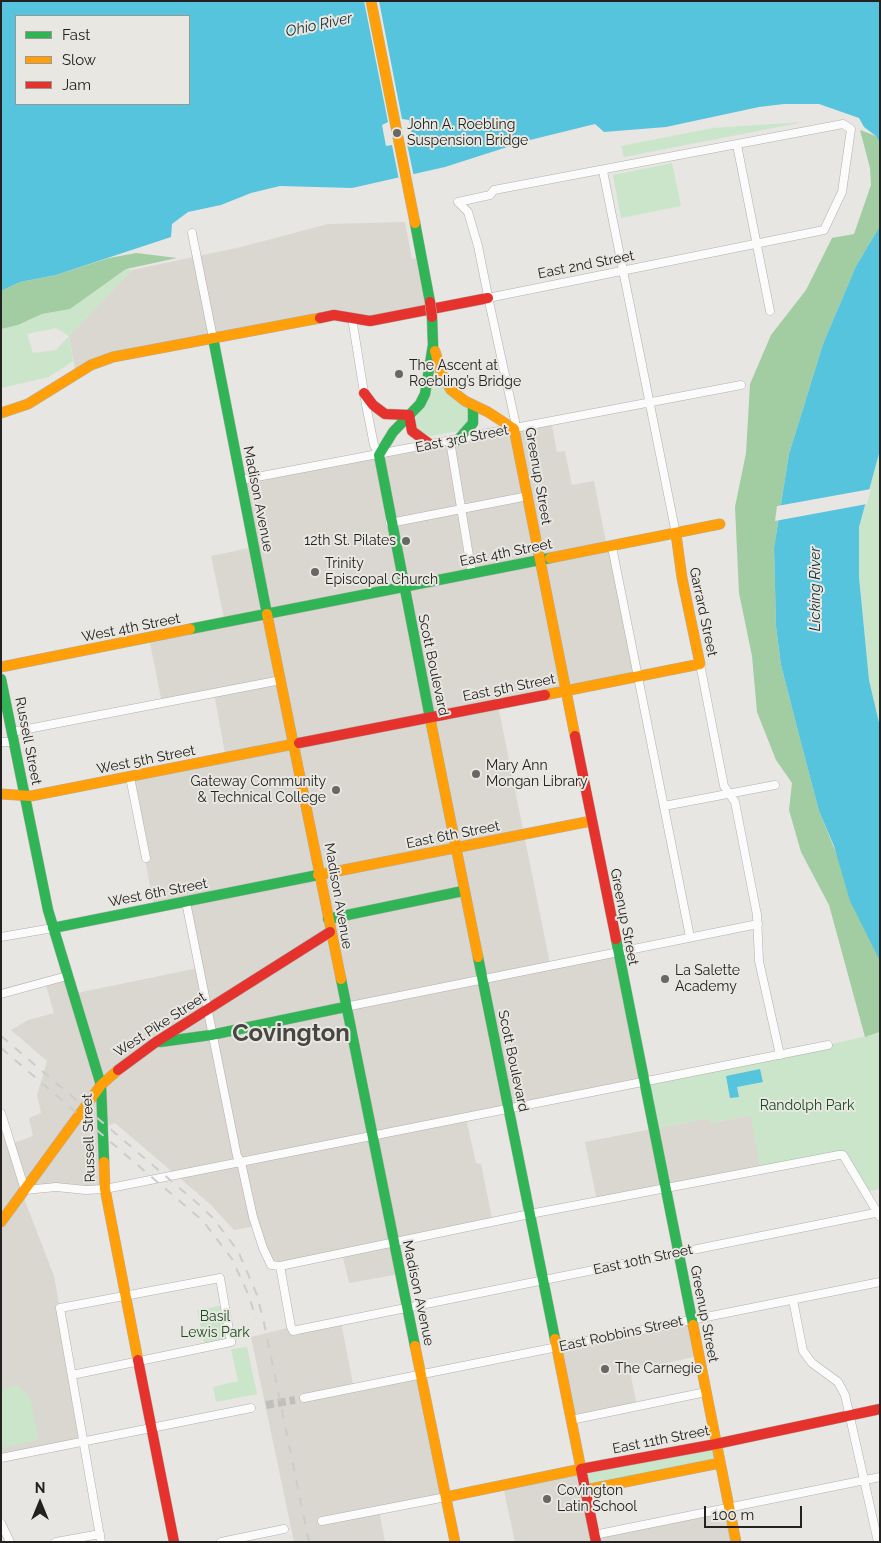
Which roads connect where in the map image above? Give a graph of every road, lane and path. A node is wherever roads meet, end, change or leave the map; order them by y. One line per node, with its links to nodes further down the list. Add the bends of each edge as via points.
1 (371, 1): 11 (main road, bridge, via 430,302)
2 (737, 144): 3 (street); 5 (street); 5 (street, East 2nd Street, via 843,124 851,129 842,192 824,230)
3 (603, 171): 6 (street, Garrard Street); 7 (street, Greenup Street, via 494,190 490,195 458,202 468,212)
4 (192, 233): 10 (street, Madison Avenue)
5 (756, 245): 6 (street, East 2nd Street); 8 (street)
6 (623, 271): 7 (street, East 2nd Street); 14 (street, Garrard Street)
7 (488, 298): 9 (main road, East 2nd Street, via 370,321); 18 (street, Greenup Street, via 515,421)
8 (770, 311)
9 (352, 318): 10 (main road, East 2nd Street, via 334,315); 13 (street)
10 (213, 338): 16 (main road, East 2nd Street, via 113,357 86,368 28,404); 22 (main road, Madison Avenue)
11 (433, 345): 15 (main road, via 444,381); 17 (main road, via 425,394)
12 (741, 385): 14 (street, East 3rd Street)
13 (364, 392): 17 (main road, via 385,414); 21 (street, via 374,445)
14 (649, 402): 18 (street, East 3rd Street); 27 (street, Garrard Street)
15 (473, 406): 18 (main road); 19 (main road, via 473,423)
16 (1, 414)
17 (409, 415): 20 (main road, via 412,431); 21 (main road, via 393,432)
18 (514, 429): 19 (street, East 3rd Street); 23 (main road, Greenup Street)
19 (454, 441): 20 (street, East 3rd Street); 24 (street)
20 (431, 445): 21 (street, East 3rd Street)
21 (379, 455): 22 (street, East 3rd Street); 25 (main road)
22 (241, 480): 32 (main road, Madison Avenue)
23 (528, 496): 24 (street); 29 (main road, Greenup Street)
24 (461, 509): 25 (street); 30 (street)
25 (390, 523): 31 (main road, Scott Boulevard)
26 (720, 524): 27 (main road, East 4th Street)
27 (676, 534): 28 (main road, East 4th Street); 33 (main road, Garrard Street)
28 (612, 546): 29 (main road, East 4th Street); 35 (street)
29 (539, 560): 30 (main road, East 4th Street); 38 (main road, Greenup Street)
30 (472, 574): 31 (main road, East 4th Street)
31 (404, 587): 32 (main road, East 4th Street); 39 (main road, Scott Boulevard)
32 (267, 614): 34 (main road, West 4th Street); 37 (main road, Madison Avenue)
33 (700, 664): 35 (main road, East 5th Street); 46 (street, Garrard Street, via 724,786)
34 (1, 667)
35 (638, 676): 38 (main road, East 5th Street); 48 (street)
36 (1, 679): 40 (main road, Russell Street)
37 (280, 680): 40 (street); 42 (main road, Madison Avenue)
38 (566, 691): 39 (main road, East 5th Street); 49 (main road, Greenup Street)
39 (430, 718): 42 (main road, East 5th Street); 50 (main road, Scott Boulevard)
40 (13, 737): 41 (street); 47 (main road, Russell Street)
41 (1, 742)
42 (294, 744): 43 (main road, West 5th Street); 52 (main road, Madison Avenue)
43 (130, 777): 47 (main road, West 5th Street); 51 (street)
44 (775, 785): 46 (street)
45 (1, 794): 47 (main road, West 5th Street)
46 (730, 794): 48 (street); 56 (street, Garrard Street, via 735,802)
47 (25, 796): 57 (main road, Russell Street)
48 (664, 806): 59 (street)
49 (591, 821): 50 (main road, East 6th Street); 61 (main road, Greenup Street)
50 (455, 848): 52 (main road, East 6th Street); 53 (main road, Scott Boulevard)
51 (146, 858)
52 (320, 874): 54 (main road, West 6th Street); 55 (main road, Madison Avenue)
53 (464, 891): 55 (main road); 63 (main road, Scott Boulevard)
54 (186, 902): 57 (main road, West 6th Street); 66 (street)
55 (328, 920): 58 (main road, Madison Avenue)
56 (758, 924): 59 (street); 70 (street, Garrard Street, via 760,961)
57 (53, 928): 60 (street, West 6th Street); 62 (main road, Russell Street)
58 (330, 932): 65 (main road, Madison Avenue); 66 (main road, West Pike Street)
59 (690, 936): 61 (street)
60 (1, 938)
61 (618, 951): 63 (street); 71 (main road, Greenup Street)
62 (67, 976): 64 (street); 72 (main road, Russell Street)
63 (481, 978): 65 (street); 73 (main road, Scott Boulevard)
64 (1, 994)
65 (345, 1007): 67 (main road); 76 (main road, Madison Avenue)
66 (206, 1011): 67 (street); 68 (main road, West Pike Street)
67 (211, 1035): 68 (main road); 77 (street, via 237,1156)
68 (156, 1042): 72 (main road, West Pike Street)
69 (828, 1046): 70 (street)
70 (780, 1055): 71 (street)
71 (643, 1082): 73 (street); 79 (main road, Greenup Street)
72 (101, 1085): 78 (main road, Russell Street); 80 (main road, West Pike Street)
73 (509, 1109): 76 (street); 81 (main road, Scott Boulevard)
74 (1, 1113): 75 (street)
75 (3, 1126): 80 (street)
76 (372, 1136): 77 (street); 84 (main road, Madison Avenue)
77 (242, 1162): 78 (street); 86 (street, via 263,1248 271,1265)
78 (105, 1189): 80 (street, via 56,1187); 89 (main road, Russell Street)
79 (665, 1189): 81 (street); 82 (street, via 839,1155 843,1156); 85 (main road, Greenup Street)
80 (25, 1190): 83 (main road, West Pike Street)
81 (530, 1214): 84 (street); 87 (main road, Scott Boulevard)
82 (879, 1214): 85 (street, East 10th Street)
83 (1, 1222)
84 (394, 1243): 86 (street); 91 (main road, Madison Avenue)
85 (678, 1253): 87 (street, East 10th Street); 92 (main road, Greenup Street)
86 (280, 1266): 91 (street, East 10th Street, via 291,1327 295,1330)
87 (543, 1280): 91 (street, East 10th Street); 93 (main road, Scott Boulevard)
88 (880, 1282): 90 (street, East Robbins Street)
89 (126, 1296): 94 (main road, Russell Street); 94 (street, via 220,1278 231,1342); 96 (street, via 60,1308)
90 (793, 1300): 92 (street, East Robbins Street); 101 (street, via 803,1351 812,1363 838,1382)
91 (407, 1306): 95 (main road, Madison Avenue)
92 (691, 1320): 93 (street, East Robbins Street); 97 (main road, Greenup Street)
93 (557, 1348): 95 (street, East Robbins Street); 102 (main road, Scott Boulevard)
94 (138, 1362): 96 (street); 103 (main road, Russell Street)
95 (421, 1374): 98 (street, East Robbins Street); 112 (main road, Madison Avenue)
96 (72, 1375): 104 (street)
97 (706, 1392): 102 (street); 105 (main road, Greenup Street)
98 (304, 1398)
99 (251, 1408): 103 (street)
100 (880, 1409): 101 (main road, East 11th Street)
101 (850, 1415): 105 (main road, East 11th Street); 110 (street)
102 (571, 1420): 108 (main road, Scott Boulevard)
103 (151, 1429): 104 (street); 121 (main road, Russell Street)
104 (84, 1442): 106 (street); 117 (street)
105 (716, 1444): 107 (main road, Greenup Street); 108 (main road, East 11th Street)
106 (1, 1458)
107 (720, 1463): 111 (main road); 113 (main road, Greenup Street)
108 (581, 1469): 111 (main road, Scott Boulevard); 112 (main road, East 11th Street)
109 (880, 1477): 110 (street)
110 (864, 1480): 113 (street); 125 (street)
111 (585, 1490): 118 (main road, Scott Boulevard)
112 (446, 1497): 114 (street); 123 (main road, Madison Avenue)
113 (729, 1508): 118 (street); 124 (main road, Greenup Street)
114 (322, 1521)
115 (1, 1524): 119 (street)
116 (284, 1529): 122 (street)
117 (100, 1538): 120 (street)
118 (595, 1539)
119 (10, 1542)
120 (56, 1542)
121 (174, 1542)
122 (221, 1542)
123 (455, 1542)
124 (736, 1542)
125 (878, 1542)

